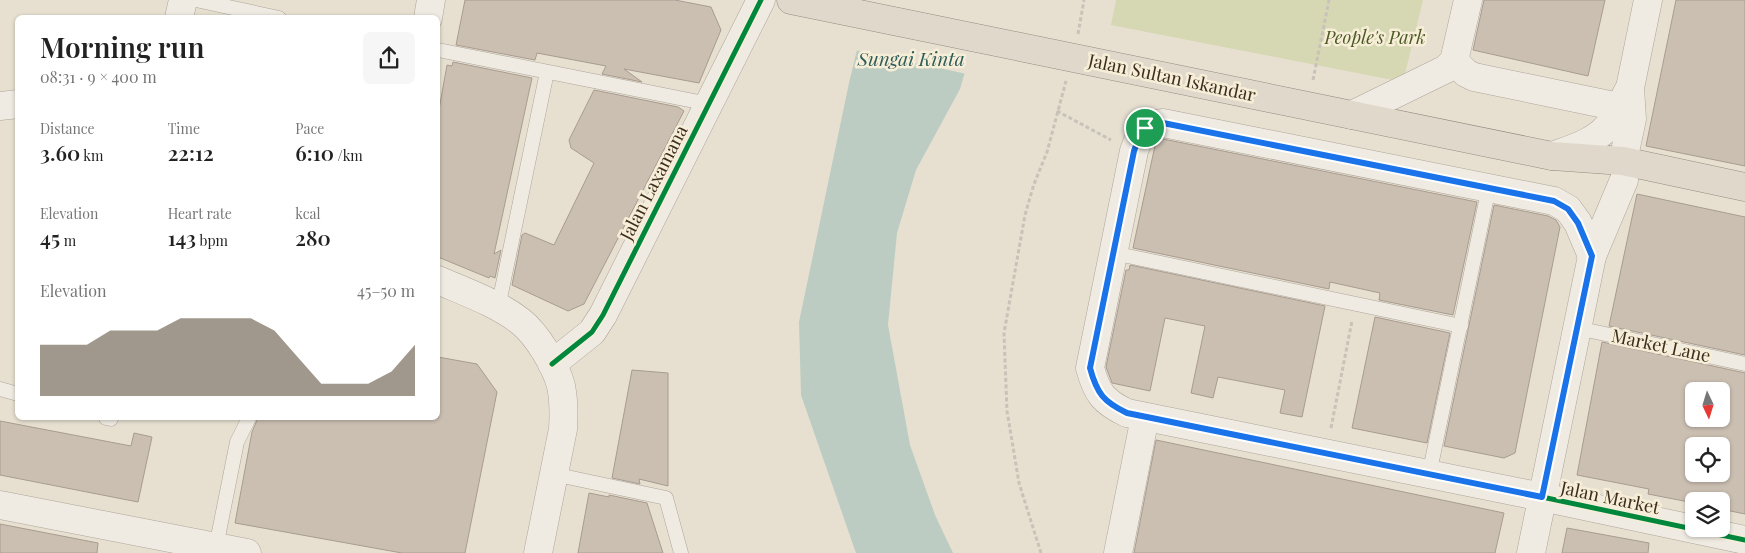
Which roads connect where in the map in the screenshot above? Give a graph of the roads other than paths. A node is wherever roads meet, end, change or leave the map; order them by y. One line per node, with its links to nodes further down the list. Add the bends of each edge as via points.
1 (183, 0): 8 (street)
2 (196, 0): 9 (lane)
3 (431, 0): 10 (street)
4 (761, 0): 16 (street, Jalan Laxamana)
5 (792, 0): 18 (highway, Jalan Sultan Iskandar)
6 (1468, 0): 12 (street)
7 (1648, 0): 14 (street)
8 (180, 15)
9 (265, 15)
10 (428, 15)
11 (440, 50): 13 (lane)
12 (1454, 61): 14 (street, via 1474,77); 18 (street, via 1433,77)
13 (547, 72): 16 (lane); 27 (lane)
14 (1625, 98): 19 (street, via 1601,133 1587,143); 20 (street, via 1632,119)
15 (15, 104): 17 (street)
16 (709, 104): 30 (street, Jalan Laxamana, via 603,314 592,332)
17 (0, 106)
18 (1352, 115): 19 (highway, Jalan Sultan Iskandar)
19 (1552, 156): 20 (highway, Jalan Sultan Iskandar)
20 (1624, 171): 21 (highway, Jalan Sultan Iskandar); 23 (highway, Jalan Sultan Iskandar); 25 (street)
21 (1745, 186)
22 (1490, 187): 24 (street, Jalan Market, via 1163,123 1154,124 1140,140); 25 (street, via 1554,201 1568,209 1578,223); 28 (lane)
23 (1745, 205)
24 (1113, 253): 28 (lane); 34 (street, Jalan Market, via 1090,368 1094,384 1112,406)
25 (1592, 256): 29 (street)
26 (440, 281): 27 (street)
27 (498, 308): 30 (street, via 521,322)
28 (1460, 326): 37 (lane)
29 (1577, 328): 31 (lane, Market Lane); 38 (street)
30 (552, 364): 36 (street, via 561,386 564,410)
31 (1745, 364)
32 (0, 389): 33 (lane)
33 (15, 393)
34 (1145, 417): 37 (street, Jalan Market); 45 (street)
35 (248, 420): 41 (lane, via 237,442)
36 (553, 474): 43 (street); 44 (lane, via 666,498)
37 (1430, 475): 38 (street, Jalan Market)
38 (1542, 497): 40 (street, Jalan Market); 46 (street)
39 (0, 504): 41 (street)
40 (1745, 540)
41 (216, 547): 42 (street)
42 (246, 553)
43 (538, 553)
44 (681, 553)
45 (1118, 553)
46 (1531, 553)

